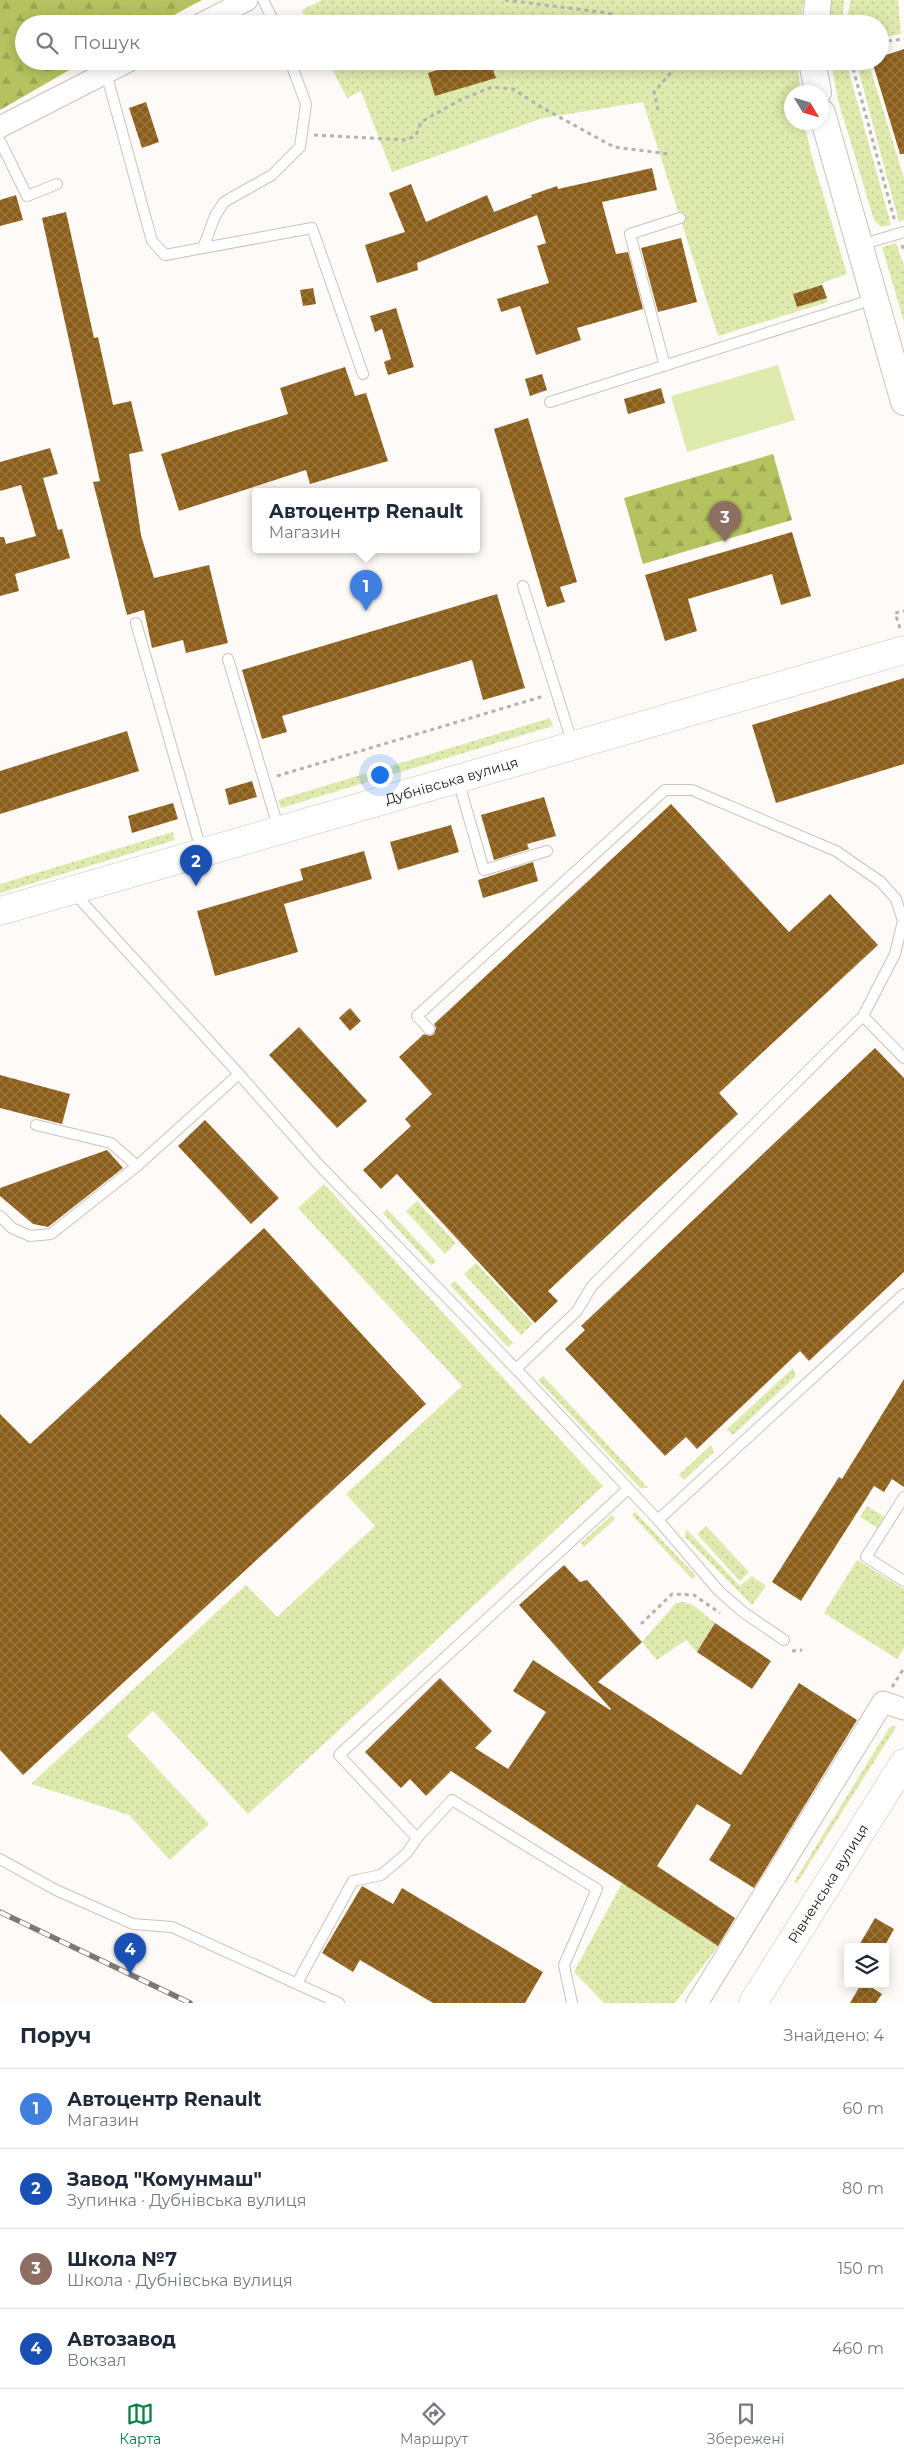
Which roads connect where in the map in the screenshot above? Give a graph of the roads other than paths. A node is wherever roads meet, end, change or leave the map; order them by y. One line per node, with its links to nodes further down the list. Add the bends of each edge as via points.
1 (247, 0): 4 (street)
2 (263, 0): 5 (lane)
3 (818, 0): 6 (street)
4 (218, 15)
5 (270, 15)
6 (817, 15)
7 (112, 70): 10 (street)
8 (293, 70): 19 (lane, via 306,104 300,146 272,175 224,202)
9 (814, 70): 11 (street)
10 (106, 73): 12 (street); 19 (lane, via 152,241 165,255)
11 (817, 85)
12 (0, 127)
13 (827, 130): 18 (street)
14 (0, 141): 15 (lane, via 27,196)
15 (57, 184)
16 (680, 218): 21 (lane, via 630,234)
17 (901, 232): 18 (lane)
18 (859, 245): 20 (street)
19 (203, 248): 22 (lane, via 312,228)
20 (874, 300): 21 (lane); 24 (street)
21 (665, 366): 23 (lane)
22 (363, 374)
23 (550, 402)
24 (904, 402)
25 (524, 586): 29 (lane)
26 (136, 623): 33 (lane)
27 (903, 642): 29 (main road, Дубнівська вулиця)
28 (228, 660): 31 (lane)
29 (573, 746): 30 (main road, Дубнівська вулиця)
30 (458, 779): 31 (main road, Дубнівська вулиця); 32 (lane, via 484,870)
31 (279, 831): 33 (main road, Дубнівська вулиця)
32 (547, 851)
33 (202, 854): 34 (main road, Дубнівська вулиця)
34 (71, 890): 35 (main road, Дубнівська вулиця); 39 (lane)
35 (0, 911)
36 (863, 1016): 37 (lane, via 895,954 903,921 896,899 881,882 836,851 692,790 665,790 417,1016); 38 (lane); 44 (lane, via 592,1286 577,1311)
37 (429, 1029)
38 (904, 1058)
39 (239, 1074): 41 (lane); 44 (lane, via 319,1165)
40 (36, 1125): 41 (lane, via 111,1143)
41 (137, 1166): 42 (lane, via 51,1234 30,1236 12,1228)
42 (0, 1216)
43 (904, 1294): 47 (lane)
44 (516, 1369): 45 (lane)
45 (628, 1489): 47 (lane); 52 (lane, via 339,1755)
46 (904, 1497): 48 (lane, via 866,1558)
47 (658, 1520): 49 (lane, via 719,1591 742,1612)
48 (904, 1581)
49 (784, 1640)
50 (904, 1709): 57 (street, via 882,1702)
51 (904, 1763): 58 (main road, Рівненська вулиця)
52 (417, 1838): 54 (lane, via 407,1853 381,1875 353,1881); 56 (lane, via 452,1800 597,1889 564,1965)
53 (0, 1859): 54 (lane, via 56,1890 133,1924 172,1927)
54 (297, 1983): 55 (lane)
55 (339, 2003)
56 (572, 2003)
57 (697, 2003)
58 (753, 2003)

